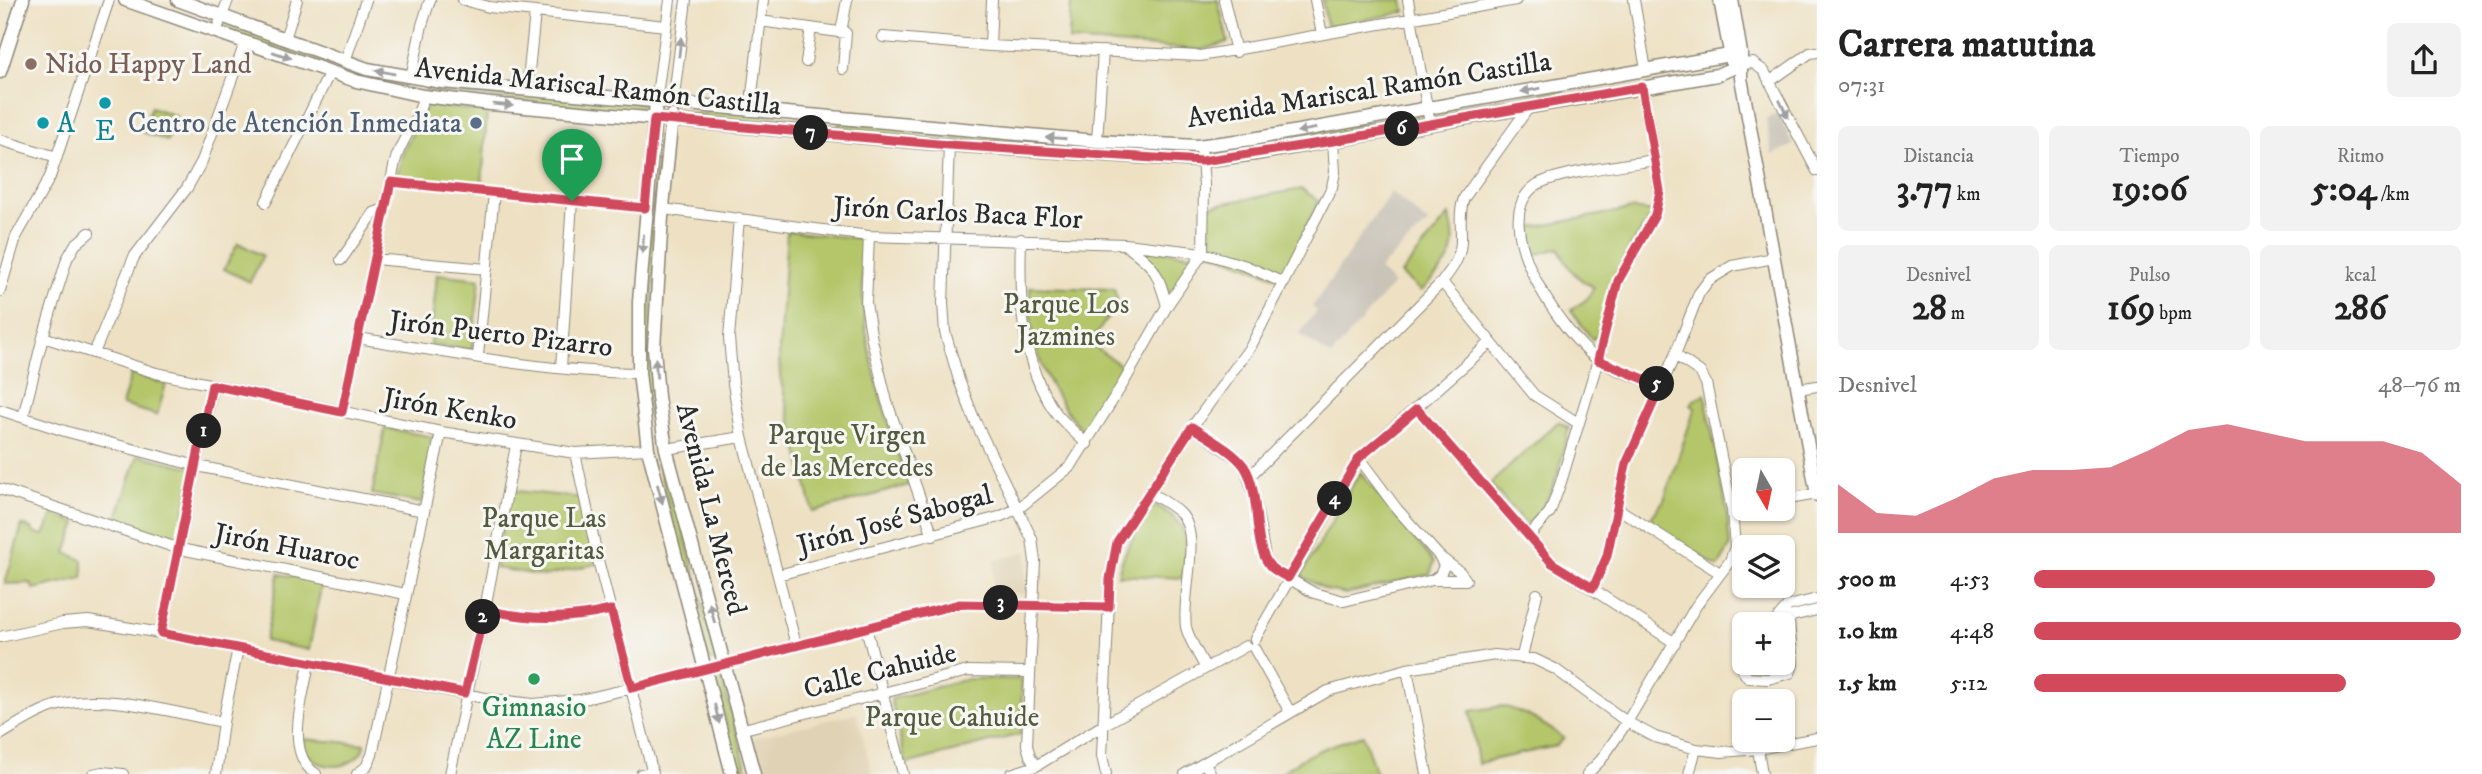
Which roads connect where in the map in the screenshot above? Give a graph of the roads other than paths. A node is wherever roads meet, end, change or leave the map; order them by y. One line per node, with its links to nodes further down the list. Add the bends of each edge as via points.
1 (23, 0): 45 (main road)
2 (109, 0): 70 (street)
3 (125, 0): 29 (main road, Avenida Mariscal Ramón Castilla)
4 (178, 0): 24 (main road, Avenida Mariscal Ramón Castilla)
5 (228, 0): 24 (street)
6 (296, 0): 33 (street)
7 (366, 0): 39 (street)
8 (430, 0): 47 (street)
9 (463, 0): 23 (street)
10 (670, 0): 27 (street, Avenida La Merced)
11 (686, 0): 56 (street, Avenida La Merced, one-way to 11)
12 (763, 0): 26 (street)
13 (847, 0): 30 (street)
14 (992, 0): 35 (street)
15 (1224, 0): 37 (street)
16 (1315, 0): 31 (street)
17 (1408, 0): 25 (street)
18 (1516, 0): 22 (street)
19 (1634, 0): 44 (street)
20 (1720, 0): 41 (main road)
21 (1732, 0): 41 (main road)
22 (1492, 2): 25 (street)
23 (535, 13): 27 (street); 52 (street)
24 (222, 16): 29 (street); 33 (main road, Avenida Mariscal Ramón Castilla)
25 (1410, 18): 31 (street); 58 (street)
26 (760, 21): 28 (street); 59 (street)
27 (666, 26): 55 (street, Avenida La Merced)
28 (811, 28): 30 (street); 40 (street)
29 (216, 32): 34 (main road, Avenida Mariscal Ramón Castilla)
30 (844, 34): 43 (street)
31 (1322, 34): 37 (street)
32 (883, 37): 35 (street)
33 (285, 39): 39 (main road, Avenida Mariscal Ramón Castilla)
34 (245, 43): 46 (main road, Avenida Mariscal Ramón Castilla, one-way to 46); 101 (street, via 202,161 134,257)
35 (990, 46): 36 (street)
36 (1102, 51): 37 (street, via 1200,56); 66 (street)
37 (1236, 52)
38 (1817, 52): 49 (street)
39 (345, 61): 47 (main road, Avenida Mariscal Ramón Castilla, one-way to 39)
40 (806, 62)
41 (1737, 63): 42 (main road, Avenida Mariscal Ramón Castilla); 48 (main road, Avenida Mariscal Ramón Castilla, via 1717,75); 49 (street, via 1756,64); 88 (main road)
42 (1675, 65): 44 (main road, Avenida Mariscal Ramón Castilla); 48 (main road)
43 (843, 69)
44 (1646, 70): 50 (main road, Avenida Mariscal Ramón Castilla)
45 (0, 72)
46 (330, 72): 53 (main road, Avenida Mariscal Ramón Castilla); 77 (street)
47 (415, 78): 52 (main road, Avenida Mariscal Ramón Castilla); 53 (main road)
48 (1677, 81): 51 (main road, Avenida Mariscal Ramón Castilla)
49 (1769, 82): 73 (street, one-way to 73)
50 (1571, 83): 54 (main road); 58 (main road, Avenida Mariscal Ramón Castilla, one-way to 58)
51 (1642, 87): 54 (main road, Avenida Mariscal Ramón Castilla); 71 (street)
52 (527, 90): 55 (main road, Avenida Mariscal Ramón Castilla)
53 (420, 95): 61 (main road, Avenida Mariscal Ramón Castilla, one-way to 61); 74 (street, via 420,111 397,153)
54 (1574, 99): 57 (main road, Avenida Mariscal Ramón Castilla)
55 (656, 102): 56 (main road, Avenida Mariscal Ramón Castilla); 61 (main road, Avenida La Merced)
56 (673, 104): 59 (main road, Avenida Mariscal Ramón Castilla); 62 (main road, Avenida La Merced)
57 (1529, 107): 63 (main road, Avenida Mariscal Ramón Castilla); 92 (street, via 1464,198 1459,211 1458,258)
58 (1427, 109): 63 (street); 69 (main road, Avenida Mariscal Ramón Castilla, one-way to 69)
59 (750, 111): 60 (main road, Avenida Mariscal Ramón Castilla)
60 (830, 118): 64 (main road); 66 (main road, Avenida Mariscal Ramón Castilla, one-way to 60)
61 (654, 119): 62 (main road, Avenida Mariscal Ramón Castilla); 78 (main road, Avenida La Merced)
62 (671, 121): 64 (main road, Avenida Mariscal Ramón Castilla); 80 (main road, Avenida La Merced)
63 (1430, 124): 67 (main road, Avenida Mariscal Ramón Castilla)
64 (829, 135): 68 (main road, Avenida Mariscal Ramón Castilla)
65 (0, 140): 70 (street)
66 (1097, 141): 69 (main road, Avenida Mariscal Ramón Castilla)
67 (1333, 141): 72 (main road, Avenida Mariscal Ramón Castilla); 93 (street, via 1332,187)
68 (949, 145): 72 (main road, Avenida Mariscal Ramón Castilla); 84 (street)
69 (1201, 146): 72 (street)
70 (57, 157): 94 (street, via 16,237)
71 (1655, 160): 99 (street, via 1660,191 1655,215 1618,281); 100 (street, via 1558,177 1535,186 1521,203 1517,220 1520,240 1532,274)
72 (1202, 161): 87 (street)
73 (1817, 171)
74 (391, 182): 75 (street); 79 (street)
75 (494, 193): 76 (street); 91 (street)
76 (572, 201): 78 (street); 105 (street)
77 (266, 202)
78 (645, 208): 106 (main road, Avenida La Merced, one-way to 106)
79 (385, 209): 89 (street, via 374,214); 90 (street)
80 (663, 209): 81 (street, Jirón Carlos Baca Flor); 122 (main road, Avenida La Merced, one-way to 80, via 654,348)
81 (739, 218): 83 (street, Jirón Carlos Baca Flor); 118 (street, via 729,338)
82 (89, 233): 96 (street, via 67,259)
83 (869, 236): 84 (street, Jirón Carlos Baca Flor); 136 (street, via 866,303 872,340 887,402)
84 (946, 237): 85 (street, Jirón Carlos Baca Flor); 131 (street, via 945,332 975,421)
85 (1021, 240): 86 (street, Jirón Carlos Baca Flor); 119 (street, via 1021,305 1032,364 1056,412)
86 (1125, 244): 87 (street, Jirón Carlos Baca Flor); 95 (street, via 1151,263)
87 (1203, 253): 93 (street, Jirón Carlos Baca Flor); 95 (street, Jirón José Sabogal)
88 (1774, 258): 102 (street, via 1732,266 1709,280 1699,293); 110 (main road)
89 (341, 260)
90 (374, 260): 91 (street); 97 (street)
91 (487, 269): 103 (street)
92 (1442, 282): 98 (street); 126 (street)
93 (1284, 283): 116 (street, via 1251,346)
94 (0, 291)
95 (1167, 306): 119 (street, Jirón José Sabogal)
96 (43, 337): 101 (street, Jirón Kenko); 114 (street)
97 (358, 338): 103 (street, Jirón Puerto Pizarro); 113 (street)
98 (1491, 342): 111 (street); 115 (street, via 1534,395)
99 (1602, 342): 100 (street, via 1592,346); 104 (street)
100 (1581, 343): 104 (street)
101 (94, 353): 107 (street, Jirón Kenko)
102 (1675, 355): 108 (street); 133 (street, via 1700,372 1706,383)
103 (478, 356): 105 (street, Jirón Puerto Pizarro)
104 (1598, 360): 108 (street); 115 (street)
105 (561, 368): 106 (street, Jirón Puerto Pizarro)
106 (639, 373): 121 (main road, Avenida La Merced)
107 (212, 385): 113 (street, Jirón Kenko); 125 (street)
108 (1661, 386): 132 (street, via 1626,464)
109 (1817, 386): 110 (street)
110 (1798, 389): 129 (main road)
111 (1417, 409): 124 (street); 137 (street)
112 (0, 410): 114 (street)
113 (342, 412): 117 (street, Jirón Kenko)
114 (23, 417): 125 (street)
115 (1578, 422): 137 (street, via 1550,512)
116 (1192, 427): 126 (street, via 1238,459); 128 (street)
117 (441, 432): 120 (street, Jirón Kenko); 134 (street)
118 (743, 437): 122 (street); 141 (street)
119 (1087, 444): 131 (street, Jirón José Sabogal, via 1071,466)
120 (516, 445): 123 (street, Jirón Kenko); 151 (street)
121 (648, 449): 123 (street, Jirón Kenko); 169 (main road, Avenida La Merced, one-way to 169)
122 (666, 449): 166 (main road, Avenida La Merced, one-way to 122)
123 (575, 453): 152 (street)
124 (1359, 458): 139 (street); 142 (street)
125 (197, 466): 134 (street); 138 (street)
126 (1249, 477): 142 (street, via 1265,557)
127 (0, 489): 138 (street, Jirón Huaroc)
128 (1149, 492): 150 (street, via 1117,542); 167 (street, via 1179,512 1191,535 1186,629)
129 (1817, 495): 130 (street)
130 (1796, 498)
131 (1018, 508): 136 (street, Jirón José Sabogal); 148 (street, via 1032,539)
132 (1617, 508): 140 (street); 144 (street, via 1607,556)
133 (1732, 510)
134 (424, 511): 145 (street)
135 (1733, 522): 140 (street, via 1735,547)
136 (933, 536): 141 (street, Jirón José Sabogal)
137 (1529, 536): 144 (street, via 1552,563)
138 (180, 549): 145 (street, Jirón Huaroc); 158 (street)
139 (1440, 557): 143 (street, via 1444,566); 143 (street, via 1466,580)
140 (1720, 573): 160 (street)
141 (778, 575): 162 (street)
142 (1288, 578): 143 (street, via 1314,593 1344,601); 161 (street)
143 (1436, 578)
144 (1593, 588): 160 (street)
145 (406, 594): 173 (street)
146 (1536, 594): 164 (street)
147 (1817, 599): 149 (street)
148 (1032, 604): 150 (street); 157 (street, via 959,604); 170 (street)
149 (1788, 606): 154 (street); 155 (street)
150 (1109, 607): 180 (street)
151 (485, 609): 152 (street, via 559,618); 175 (street)
152 (611, 610): 174 (street)
153 (1817, 610): 156 (street)
154 (1783, 612)
155 (1790, 612)
156 (1795, 615)
157 (866, 627): 162 (street); 176 (street)
158 (161, 633): 159 (street, via 88,621); 163 (street)
159 (0, 637)
160 (1675, 643): 179 (street)
161 (1252, 644): 167 (street); 177 (street)
162 (796, 645): 166 (street)
163 (238, 648): 165 (street); 178 (street)
164 (1522, 656): 168 (street, via 1495,655); 179 (street, via 1555,669)
165 (309, 663): 173 (street); 194 (street, via 297,745 305,766)
166 (726, 664): 169 (street); 181 (main road, Avenida La Merced)
167 (1205, 667): 180 (street)
168 (1407, 669): 177 (street, via 1328,691); 205 (street)
169 (706, 670): 174 (street); 198 (main road, Avenida La Merced, one-way to 198)
170 (1030, 672): 176 (street, Calle Cahuide, via 968,671); 189 (street, via 1027,746)
171 (1746, 675): 172 (street, via 1768,680)
172 (1784, 675)
173 (388, 679): 175 (street); 195 (street, via 372,755)
174 (632, 688): 175 (street, via 550,704); 190 (street)
175 (465, 693): 196 (street)
176 (882, 693): 181 (street, Calle Cahuide); 200 (street)
177 (1290, 712): 188 (street)
178 (223, 722): 182 (street, via 94,699 51,707); 193 (street)
179 (1627, 722): 185 (street, via 1655,737); 206 (street)
180 (1105, 724): 189 (street); 202 (street, via 1102,756)
181 (744, 729): 199 (main road, Avenida La Merced)
182 (0, 736)
183 (1817, 738): 184 (street)
184 (1795, 742)
185 (1696, 749): 186 (street); 207 (street)
186 (1732, 751)
187 (1758, 752): 208 (street)
188 (1205, 763): 203 (street); 204 (street)
189 (1036, 766): 201 (street)
190 (653, 773): 197 (street)
191 (93, 774): 192 (street)
192 (123, 774)
193 (216, 774)
194 (316, 774)
195 (358, 774)
196 (450, 774)
197 (641, 774)
198 (732, 774)
199 (754, 774)
200 (904, 774)
201 (1011, 774)
202 (1106, 774)
203 (1185, 774)
204 (1211, 774)
205 (1427, 774)
206 (1587, 774)
207 (1689, 774)
208 (1762, 774)

